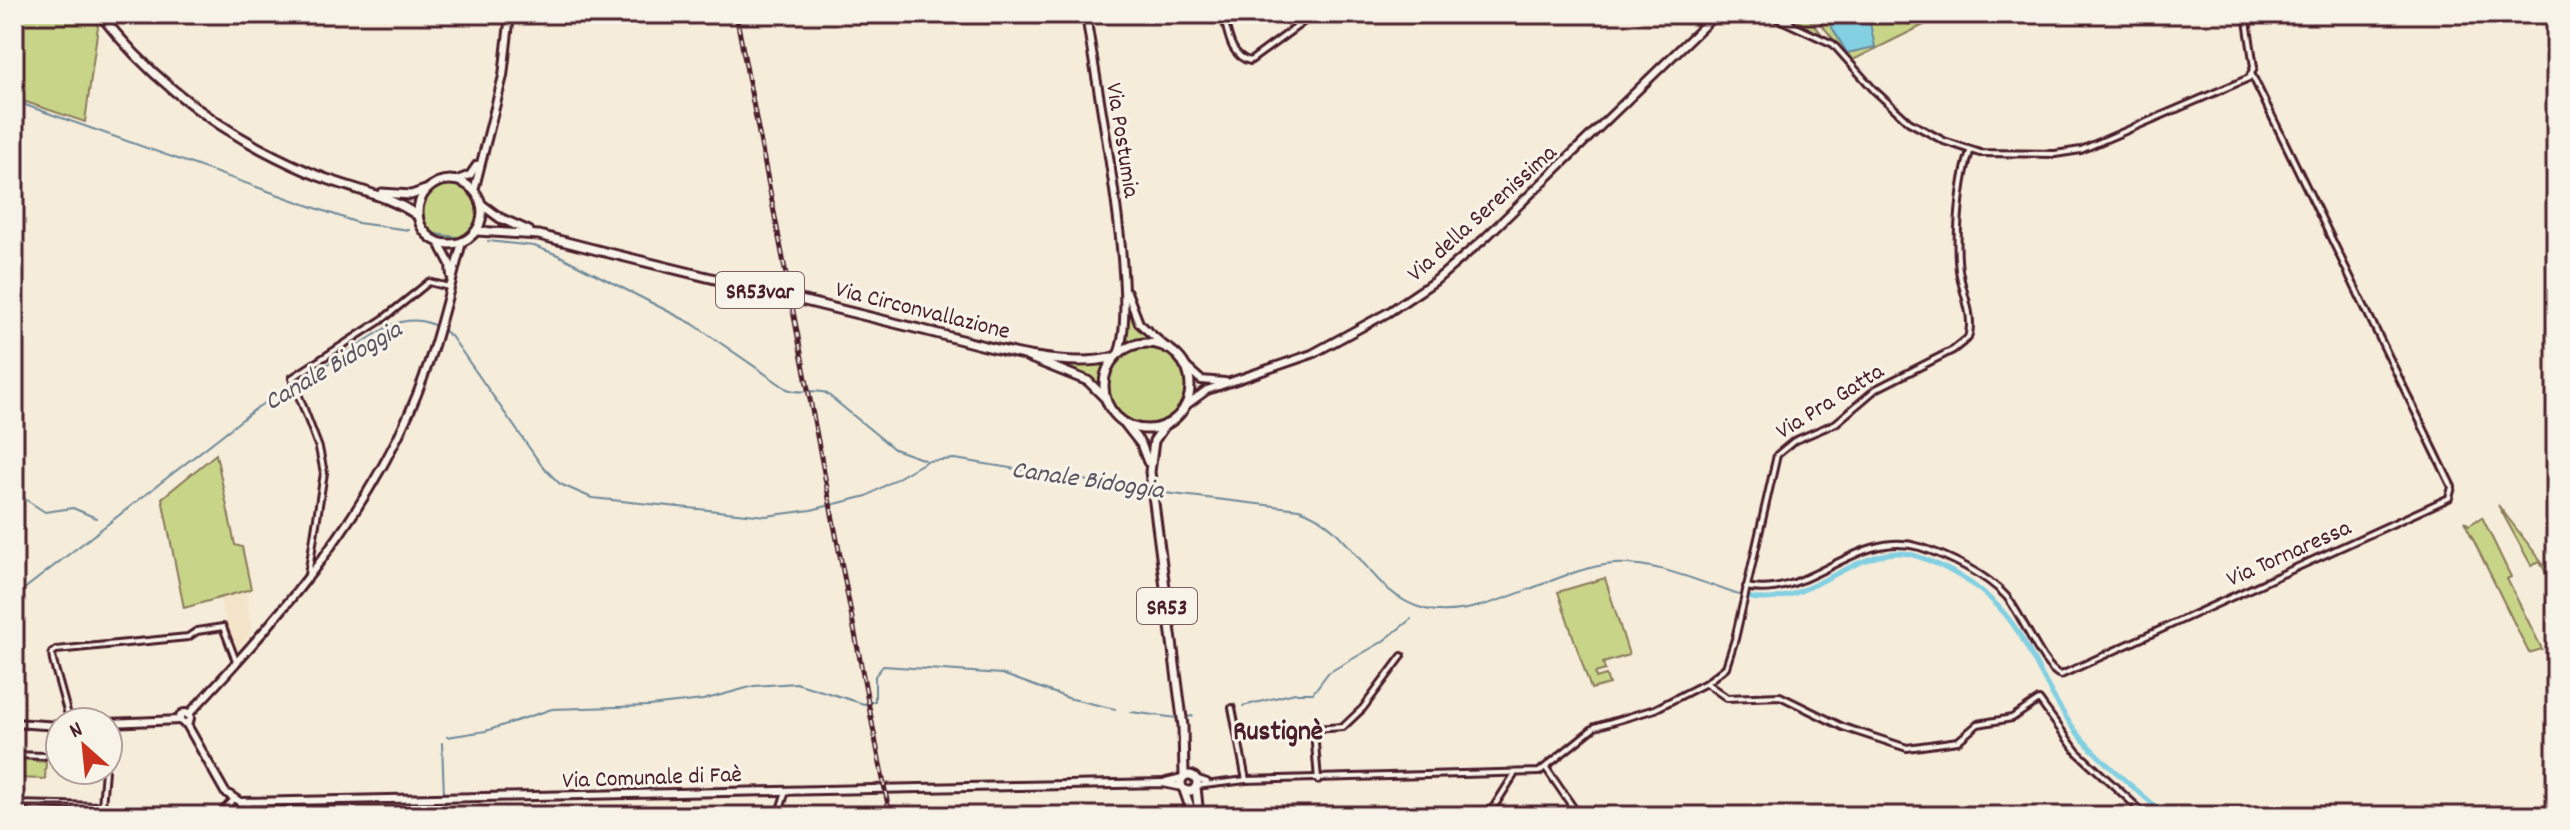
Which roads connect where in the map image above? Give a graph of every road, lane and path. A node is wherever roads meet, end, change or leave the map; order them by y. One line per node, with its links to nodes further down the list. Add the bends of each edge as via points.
1 (100, 14): 16 (main road, via 153,73 216,124 308,172)
2 (510, 14): 13 (street, via 503,76)
3 (1086, 14): 24 (street, Via Postumia)
4 (1223, 14): 5 (street, via 1235,51 1250,61)
5 (1314, 14)
6 (1716, 14): 30 (street, Via della Serenissima, via 1435,281 1312,354)
7 (1768, 14): 10 (street)
8 (1780, 14): 10 (street)
9 (2246, 14): 11 (street)
10 (1793, 25): 12 (street, via 1833,44 1909,122)
11 (2252, 75): 12 (street, via 2081,150); 37 (street, Via Tornaressa, via 2452,487 2449,498 2061,675 2048,665 2004,593 1917,546 1861,551 1778,590)
12 (1970, 152): 37 (street, Via Pra Gatta, via 1958,250 1968,338 1863,398 1836,423 1785,446 1772,465)
13 (479, 162): 14 (street, via 470,175); 17 (street)
14 (457, 180): 15 (main road); 17 (main road)
15 (427, 189): 16 (main road, via 411,195); 19 (main road)
16 (364, 191): 19 (main road)
17 (474, 191): 18 (main road)
18 (481, 204): 20 (main road); 21 (main road, Via Circonvallazione / SR53var)
19 (418, 216): 23 (main road, via 426,234)
20 (477, 231): 21 (main road, Via Circonvallazione / SR53var); 22 (main road)
21 (539, 235): 27 (main road, Via Circonvallazione / SR53var, bridge)
22 (462, 242): 23 (main road); 25 (street)
23 (439, 243): 25 (street, via 450,264)
24 (1122, 273): 26 (street, Via Postumia, via 1139,323); 28 (street, Via Postumia, via 1126,326)
25 (450, 283): 36 (street, via 438,332 396,440 355,512); 36 (street, via 429,282 292,382 324,473)
26 (1168, 349): 28 (main road, via 1144,343); 29 (main road)
27 (1019, 353): 28 (main road, Via Circonvallazione / SR53var, via 1081,360); 31 (main road, Via Circonvallazione / SR53var, via 1088,381)
28 (1117, 355): 31 (main road, via 1104,378)
29 (1184, 365): 30 (street, via 1201,380); 32 (main road, via 1190,387)
30 (1233, 381): 32 (street, Via della Serenissima)
31 (1105, 398): 33 (main road, SR53)
32 (1185, 406): 34 (main road, SR53)
33 (1125, 423): 34 (main road, via 1150,429); 35 (main road, SR53, via 1141,444)
34 (1165, 425): 35 (main road, SR53, via 1154,441)
35 (1150, 472): 55 (main road, SR53)
36 (308, 575): 39 (street)
37 (1745, 589): 40 (street, Via Pra Gatta, via 1726,667)
38 (1402, 656): 47 (street, via 1348,724)
39 (236, 661): 41 (street, via 223,627 188,637 56,650 53,661); 44 (street, via 188,715 182,715)
40 (1706, 683): 51 (street, Via Pra Gatta, via 1655,709 1595,727); 67 (street, via 1727,698 1780,696 1843,727 1907,748 1958,741 1978,724 2012,718 2039,700 2077,752)
41 (66, 706)
42 (1232, 708): 48 (street)
43 (124, 722): 44 (street)
44 (183, 722): 59 (street)
45 (14, 723): 46 (street)
46 (44, 725)
47 (1314, 731): 48 (street); 54 (street)
48 (1239, 740): 53 (street)
49 (14, 755): 50 (street)
50 (44, 756)
51 (1546, 768): 52 (street, Via Pra Gatta); 66 (street)
52 (1514, 775): 54 (street, Via Pra Gatta); 65 (street)
53 (1246, 780): 54 (street, Via Pra Gatta); 55 (street, Via Pra Gatta)
54 (1318, 780)
55 (1189, 782): 57 (street, Via Comunale di Faè); 64 (main road, SR53); 64 (main road, SR53)
56 (104, 786): 58 (street, via 102,806 14,804)
57 (786, 791): 60 (street, Via Comunale di Faè); 63 (street)
58 (14, 793)
59 (233, 800): 60 (street, Via Comunale di Faè); 61 (street)
60 (247, 801): 62 (street)
61 (218, 816)
62 (248, 816)
63 (778, 816)
64 (1196, 816)
65 (1488, 816)
66 (1579, 816)
67 (2147, 816)

